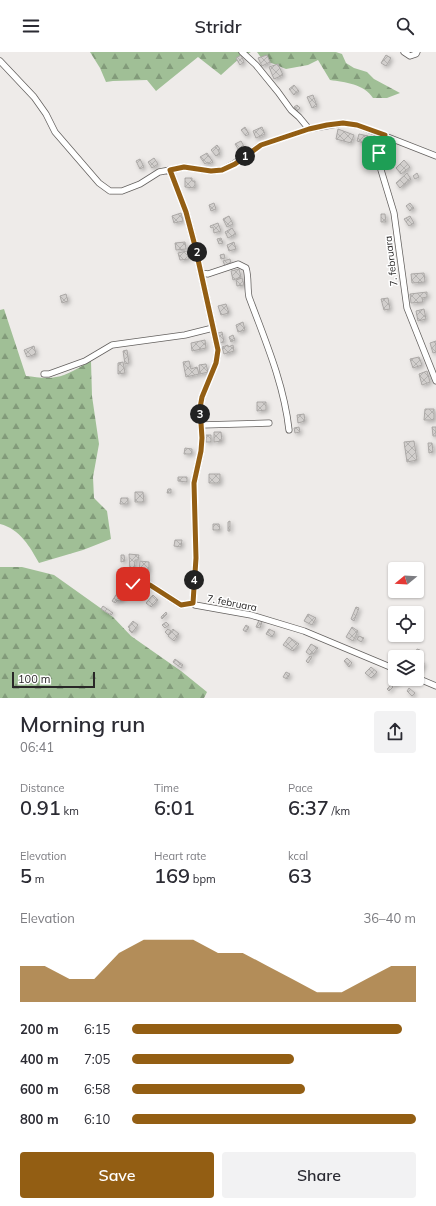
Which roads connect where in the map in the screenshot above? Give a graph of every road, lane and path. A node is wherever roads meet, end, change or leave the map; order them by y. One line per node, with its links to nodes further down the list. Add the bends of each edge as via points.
1 (242, 52): 5 (street, via 256,65)
2 (404, 52): 3 (street, via 410,56)
3 (417, 52)
4 (0, 61): 8 (street, via 34,97 55,132 99,183 110,191 122,191 140,184 158,172)
5 (309, 129): 6 (street, via 343,123); 8 (street, via 261,145 222,170 184,167)
6 (385, 135): 7 (street); 12 (street, 7. februara, via 378,160 394,213 407,308)
7 (436, 156)
8 (170, 170): 9 (street, 7. februara, via 186,212)
9 (201, 273): 10 (street, 7. februara); 15 (street, via 208,274 238,264 246,268 249,297 276,370 286,406)
10 (213, 328): 11 (street, via 185,335 112,345 81,363); 14 (street, 7. februara, via 218,350 216,363 201,402)
11 (44, 374)
12 (436, 382)
13 (269, 423): 14 (street)
14 (201, 425): 17 (street, 7. februara, via 201,451 194,483 196,558)
15 (289, 430)
16 (127, 583): 17 (street, via 150,585 181,605)
17 (193, 603): 18 (street, 7. februara, via 251,615 304,632)
18 (388, 666)
19 (424, 681): 20 (street)
20 (436, 686)

